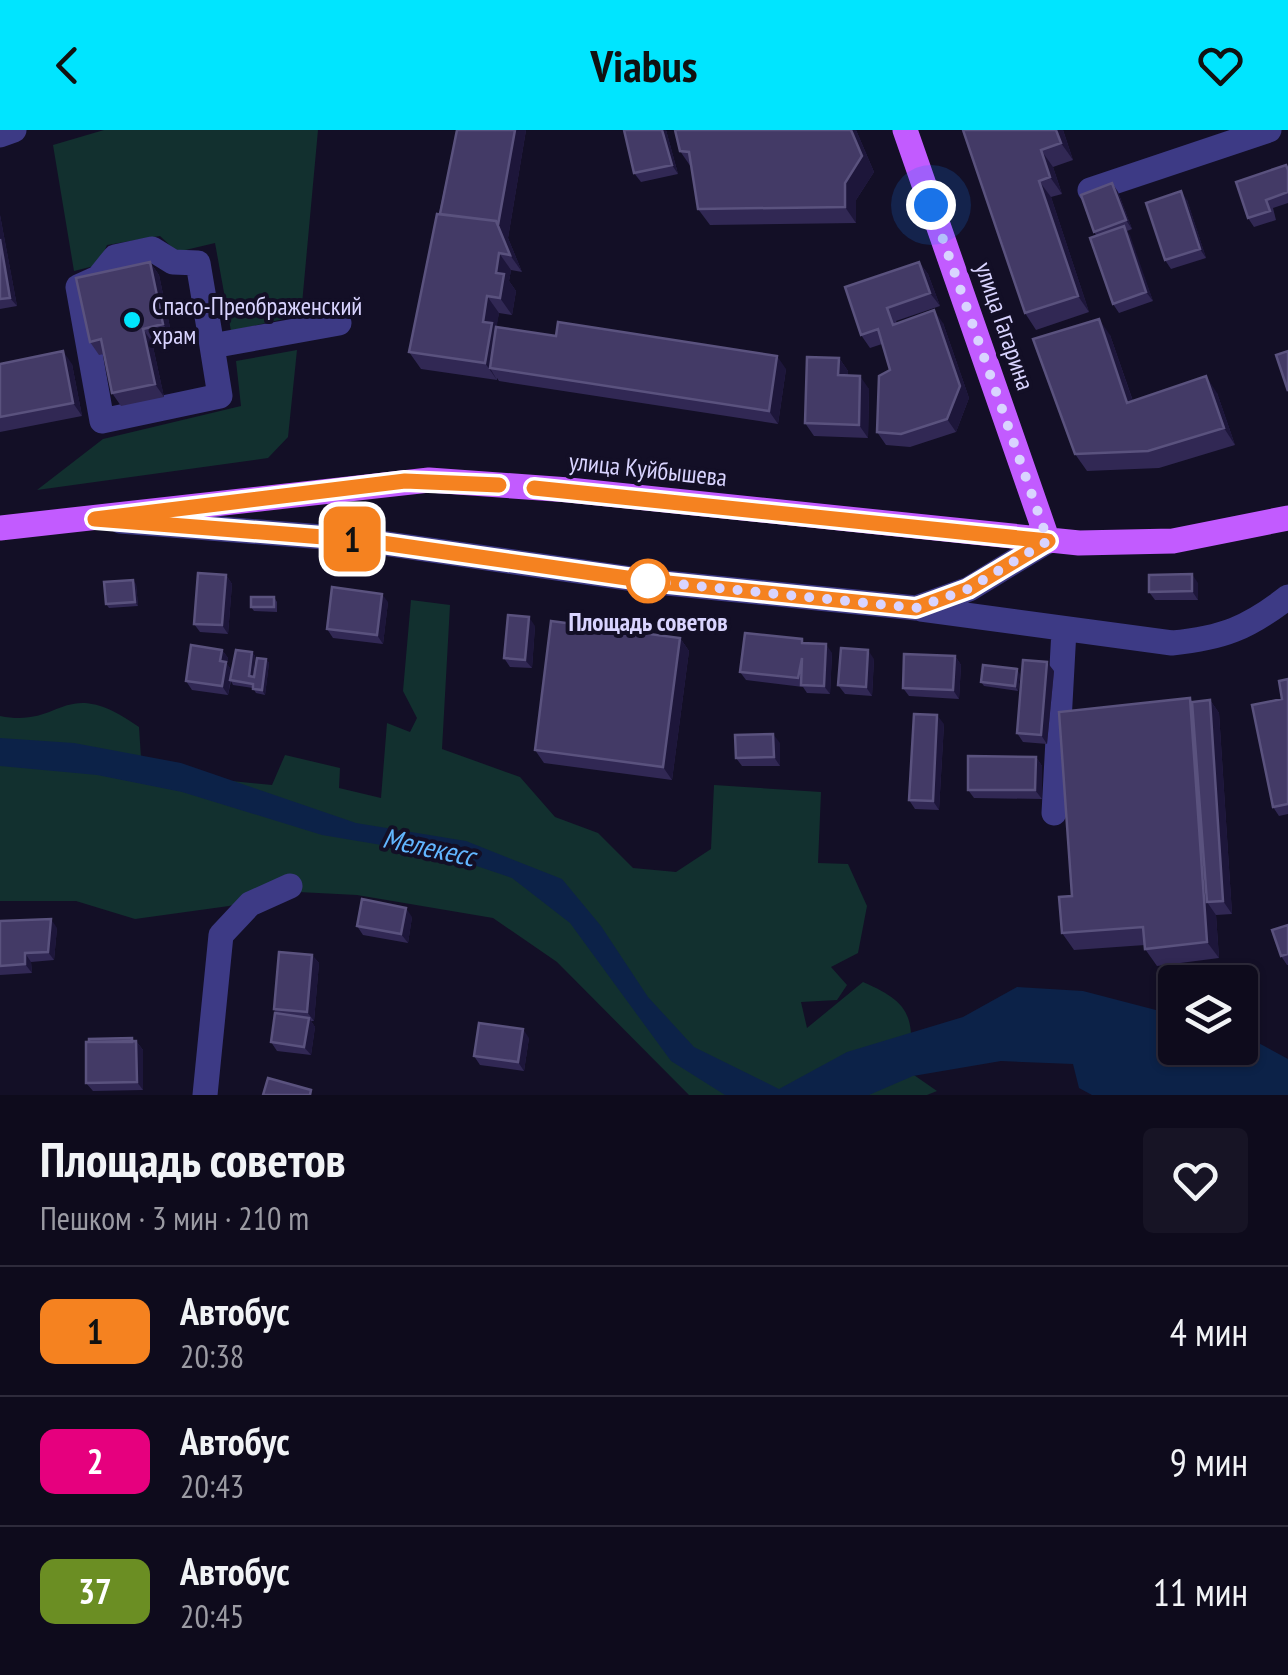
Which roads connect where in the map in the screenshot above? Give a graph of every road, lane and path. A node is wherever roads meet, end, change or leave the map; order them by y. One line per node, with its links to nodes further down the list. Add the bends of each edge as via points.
1 (14, 130): 4 (street)
2 (905, 130): 11 (main road, улица Гагарина)
3 (1269, 130): 5 (street)
4 (0, 134)
5 (1090, 190)
6 (339, 323): 7 (street)
7 (212, 346): 7 (street, via 198,263 173,262 152,249 115,257 98,278 78,287 102,421 220,396)
8 (1288, 518): 11 (main road, улица Куйбышева, via 1173,541)
9 (95, 519): 10 (main road, улица Куйбышева); 11 (main road, улица Куйбышева, via 429,480); 13 (street, via 361,540 648,581)
10 (0, 528)
11 (1048, 541): 13 (street, via 968,589)
12 (1288, 598): 14 (street, via 1250,626 1206,640 1172,643)
13 (916, 608): 14 (street)
14 (1064, 630): 15 (street)
15 (1054, 813)
16 (290, 886): 17 (street, via 250,904 221,935)
17 (205, 1095)

